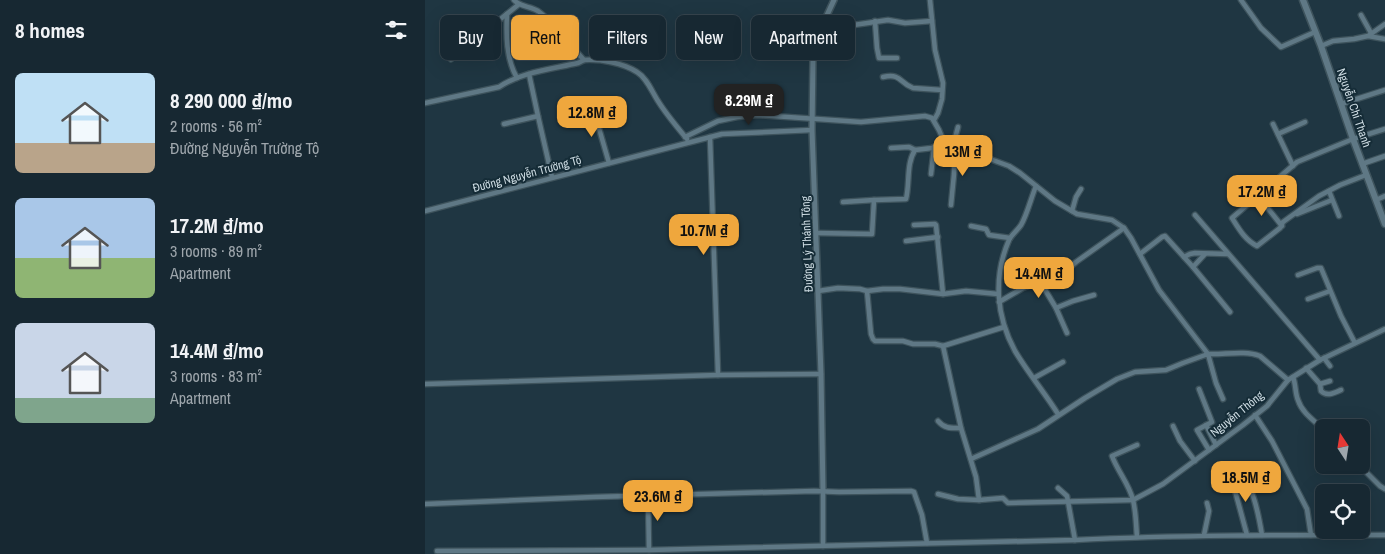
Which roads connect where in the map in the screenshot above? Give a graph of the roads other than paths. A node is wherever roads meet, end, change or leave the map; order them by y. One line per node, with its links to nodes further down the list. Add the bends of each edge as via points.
1 (514, 0): 6 (street)
2 (834, 0): 8 (street, Đường Lý Thánh Tông)
3 (930, 0): 12 (street)
4 (1241, 0): 15 (street, via 1261,28 1281,47)
5 (1303, 0): 15 (main road, Nguyễn Chí Thanh)
6 (518, 4): 7 (street); 20 (street, via 538,11)
7 (507, 14): 10 (street); 24 (street, via 509,58)
8 (826, 15)
9 (1361, 15): 16 (street)
10 (501, 19)
11 (875, 21): 12 (street); 14 (street); 19 (street, via 879,58)
12 (933, 21): 25 (street)
13 (1385, 24): 16 (street)
14 (855, 25)
15 (1315, 32): 18 (main road, Nguyễn Chí Thanh)
16 (1369, 34): 17 (street); 18 (street)
17 (1385, 39)
18 (1321, 46): 28 (main road, Nguyễn Chí Thanh)
19 (897, 58)
20 (584, 60): 22 (street); 40 (street, via 609,62 638,72)
21 (813, 60): 31 (street, Đường Lý Thánh Tông)
22 (529, 74): 24 (street); 29 (street)
23 (883, 77): 25 (street, via 899,78 913,88)
24 (517, 78): 27 (street, via 499,87)
25 (943, 90): 32 (street)
26 (1385, 90): 28 (street)
27 (425, 103)
28 (1341, 104): 42 (main road, Nguyễn Chí Thanh)
29 (538, 116): 34 (street); 55 (street)
30 (575, 116): 50 (street, via 595,112)
31 (813, 118): 32 (street, via 861,122 925,116); 38 (street, Đường Lý Thánh Tông); 40 (street, via 737,117 718,121)
32 (934, 120): 44 (street)
33 (1305, 122): 39 (street)
34 (503, 124)
35 (1273, 124): 39 (street)
36 (958, 128): 45 (street)
37 (1385, 129): 42 (street)
38 (812, 130): 41 (street, Đường Nguyễn Trường Tộ); 76 (street, Đường Lý Thánh Tông)
39 (1278, 134): 52 (street)
40 (685, 137): 43 (street)
41 (710, 137): 43 (street, Đường Nguyễn Trường Tộ); 108 (street)
42 (1353, 139): 51 (main road, Nguyễn Chí Thanh); 52 (street)
43 (689, 142): 50 (street, Đường Nguyễn Trường Tộ)
44 (944, 142): 45 (street); 47 (street)
45 (954, 146): 56 (street, via 1009,166); 65 (street)
46 (891, 148): 48 (street)
47 (934, 148): 48 (street); 53 (street)
48 (915, 150): 61 (street, via 906,199)
49 (1385, 156): 51 (street)
50 (609, 163): 55 (street, Đường Nguyễn Trường Tộ)
51 (1362, 164): 54 (main road, Nguyễn Chí Thanh)
52 (1293, 166): 59 (street)
53 (931, 174)
54 (1366, 175): 58 (street); 63 (main road, Nguyễn Chí Thanh)
55 (552, 177): 66 (street, Đường Nguyễn Trường Tộ)
56 (1036, 186): 67 (street); 78 (street, via 1020,227)
57 (1081, 189): 67 (street)
58 (1329, 191): 62 (street); 70 (street)
59 (1257, 196): 74 (street); 74 (street, via 1232,218 1249,242 1257,246)
60 (1385, 196): 63 (street)
61 (874, 200): 64 (street); 76 (street, via 872,234)
62 (1333, 200): 69 (street); 70 (street)
63 (1376, 200): 71 (main road, Nguyễn Chí Thanh)
64 (843, 202)
65 (951, 205)
66 (425, 211)
67 (1072, 211): 75 (street, via 1112,220)
68 (1195, 215): 82 (street)
69 (1339, 216)
70 (1289, 218): 74 (street)
71 (1385, 224)
72 (914, 226): 77 (street, via 935,224)
73 (971, 226): 78 (street, via 986,229 989,235)
74 (1282, 226)
75 (1124, 228): 80 (street); 85 (street)
76 (817, 233): 87 (street, Đường Lý Thánh Tông)
77 (938, 237): 79 (street); 90 (street)
78 (1010, 238): 91 (street, via 1000,268)
79 (906, 240)
80 (1140, 254): 83 (street, via 1165,236); 102 (street, via 1159,290)
81 (1205, 254): 82 (street); 83 (street); 84 (street)
82 (1228, 254): 103 (street)
83 (1184, 257): 84 (street)
84 (1193, 267): 96 (street)
85 (1061, 275)
86 (1298, 275): 89 (street, via 1320,268)
87 (818, 291): 88 (street, via 838,288); 107 (street, Đường Lý Thánh Tông)
88 (867, 291): 90 (street, via 900,288); 101 (street, via 871,334 875,341)
89 (1330, 291): 93 (street); 100 (street)
90 (943, 294): 91 (street, via 966,291)
91 (998, 294): 94 (street)
92 (1094, 295): 95 (street)
93 (1308, 299)
94 (999, 302): 95 (street, via 1039,282); 97 (street)
95 (1056, 308): 99 (street)
96 (1230, 312)
97 (1004, 327): 101 (street); 109 (street, via 1014,350)
98 (1385, 330): 100 (street, Nguyễn Thông)
99 (1067, 333)
100 (1355, 343): 103 (street, Nguyễn Thông)
101 (943, 346): 123 (street)
102 (1208, 354): 110 (street, via 1260,356); 116 (street); 117 (street, via 1166,370 1135,372 1117,379)
103 (1322, 359): 105 (street); 106 (street, Nguyễn Thông)
104 (1063, 362): 109 (street)
105 (1330, 366)
106 (1306, 368): 110 (street, Nguyễn Thông); 113 (street)
107 (821, 374): 108 (street); 134 (street, Đường Lý Thánh Tông)
108 (718, 375): 112 (street)
109 (1033, 378): 117 (street)
110 (1290, 379): 118 (street, Nguyễn Thông); 120 (street, via 1296,386 1302,410)
111 (1330, 380): 113 (street)
112 (425, 384)
113 (1320, 384): 115 (street, via 1321,392 1327,395)
114 (1199, 389): 121 (street, via 1212,422)
115 (1341, 390)
116 (1223, 399)
117 (1059, 414): 127 (street, via 1037,429)
118 (1255, 415): 125 (street, Nguyễn Thông); 144 (street, via 1307,509)
119 (938, 421): 123 (street, via 947,428)
120 (1315, 422)
121 (1206, 425): 125 (street); 126 (street, via 1197,430)
122 (1173, 426): 128 (street)
123 (961, 428): 127 (street)
124 (1137, 444): 138 (street, via 1112,456)
125 (1216, 445): 126 (street, Nguyễn Thông)
126 (1209, 450): 128 (street, Nguyễn Thông)
127 (971, 459): 137 (street)
128 (1195, 460): 138 (street, Nguyễn Thông, via 1163,484)
129 (1238, 466): 143 (street, via 1254,496)
130 (1368, 474): 133 (street)
131 (1234, 487): 142 (street)
132 (1058, 488): 139 (street, via 1065,493)
133 (1385, 489)
134 (823, 492): 136 (street); 149 (street, via 914,492); 150 (street)
135 (938, 494): 137 (street, Nguyễn Thông)
136 (648, 496): 141 (street); 151 (street)
137 (979, 500): 139 (street, Nguyễn Thông, via 1003,498 1008,503)
138 (1133, 500): 139 (street, Nguyễn Thông); 147 (street)
139 (1068, 502): 148 (street)
140 (1207, 503): 146 (street, via 1209,511)
141 (425, 504)
142 (1247, 535): 143 (street); 146 (street)
143 (1262, 535): 144 (street)
144 (1311, 535): 145 (street)
145 (1385, 535)
146 (1204, 536): 147 (street)
147 (1137, 537): 148 (street)
148 (1075, 540): 149 (street)
149 (927, 543): 150 (street)
150 (823, 546): 151 (street)
151 (649, 550): 152 (street)
152 (437, 551)

